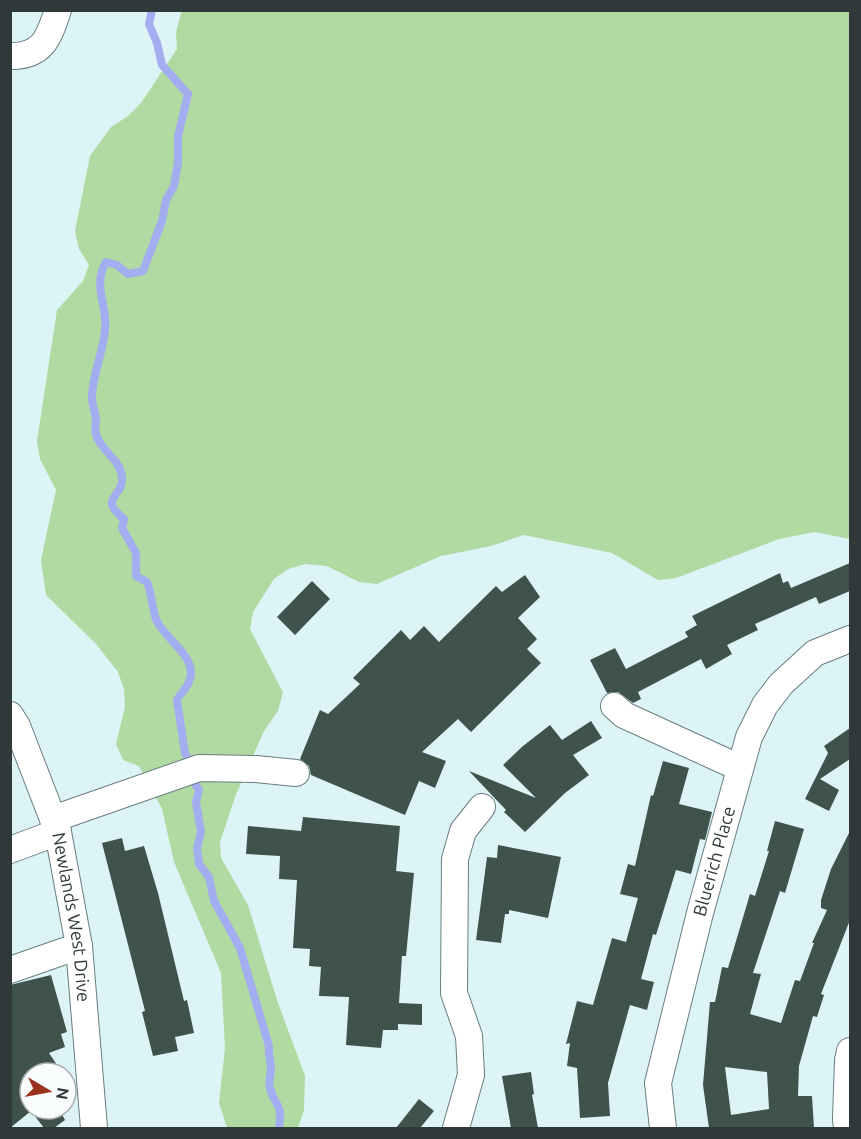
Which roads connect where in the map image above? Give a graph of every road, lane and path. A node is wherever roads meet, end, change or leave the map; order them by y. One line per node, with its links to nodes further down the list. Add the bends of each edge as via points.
1 (58, 10): 2 (street, via 43,45 28,55)
2 (10, 56)
3 (850, 639): 6 (street, Bluerich Place, via 815,653 781,684 749,737)
4 (614, 706): 6 (street, via 632,719)
5 (10, 716): 9 (street, Newlands West Drive)
6 (740, 768): 16 (street, Bluerich Place, via 658,1083)
7 (296, 773): 9 (street, via 199,768)
8 (482, 807): 15 (street, via 463,831 455,859 454,993 469,1036 471,1075)
9 (55, 826): 10 (street); 11 (street, Newlands West Drive)
10 (10, 850)
11 (79, 946): 12 (street); 14 (street, Newlands West Drive)
12 (10, 970)
13 (850, 1051): 17 (street)
14 (94, 1128)
15 (456, 1128)
16 (663, 1128)
17 (847, 1128)

